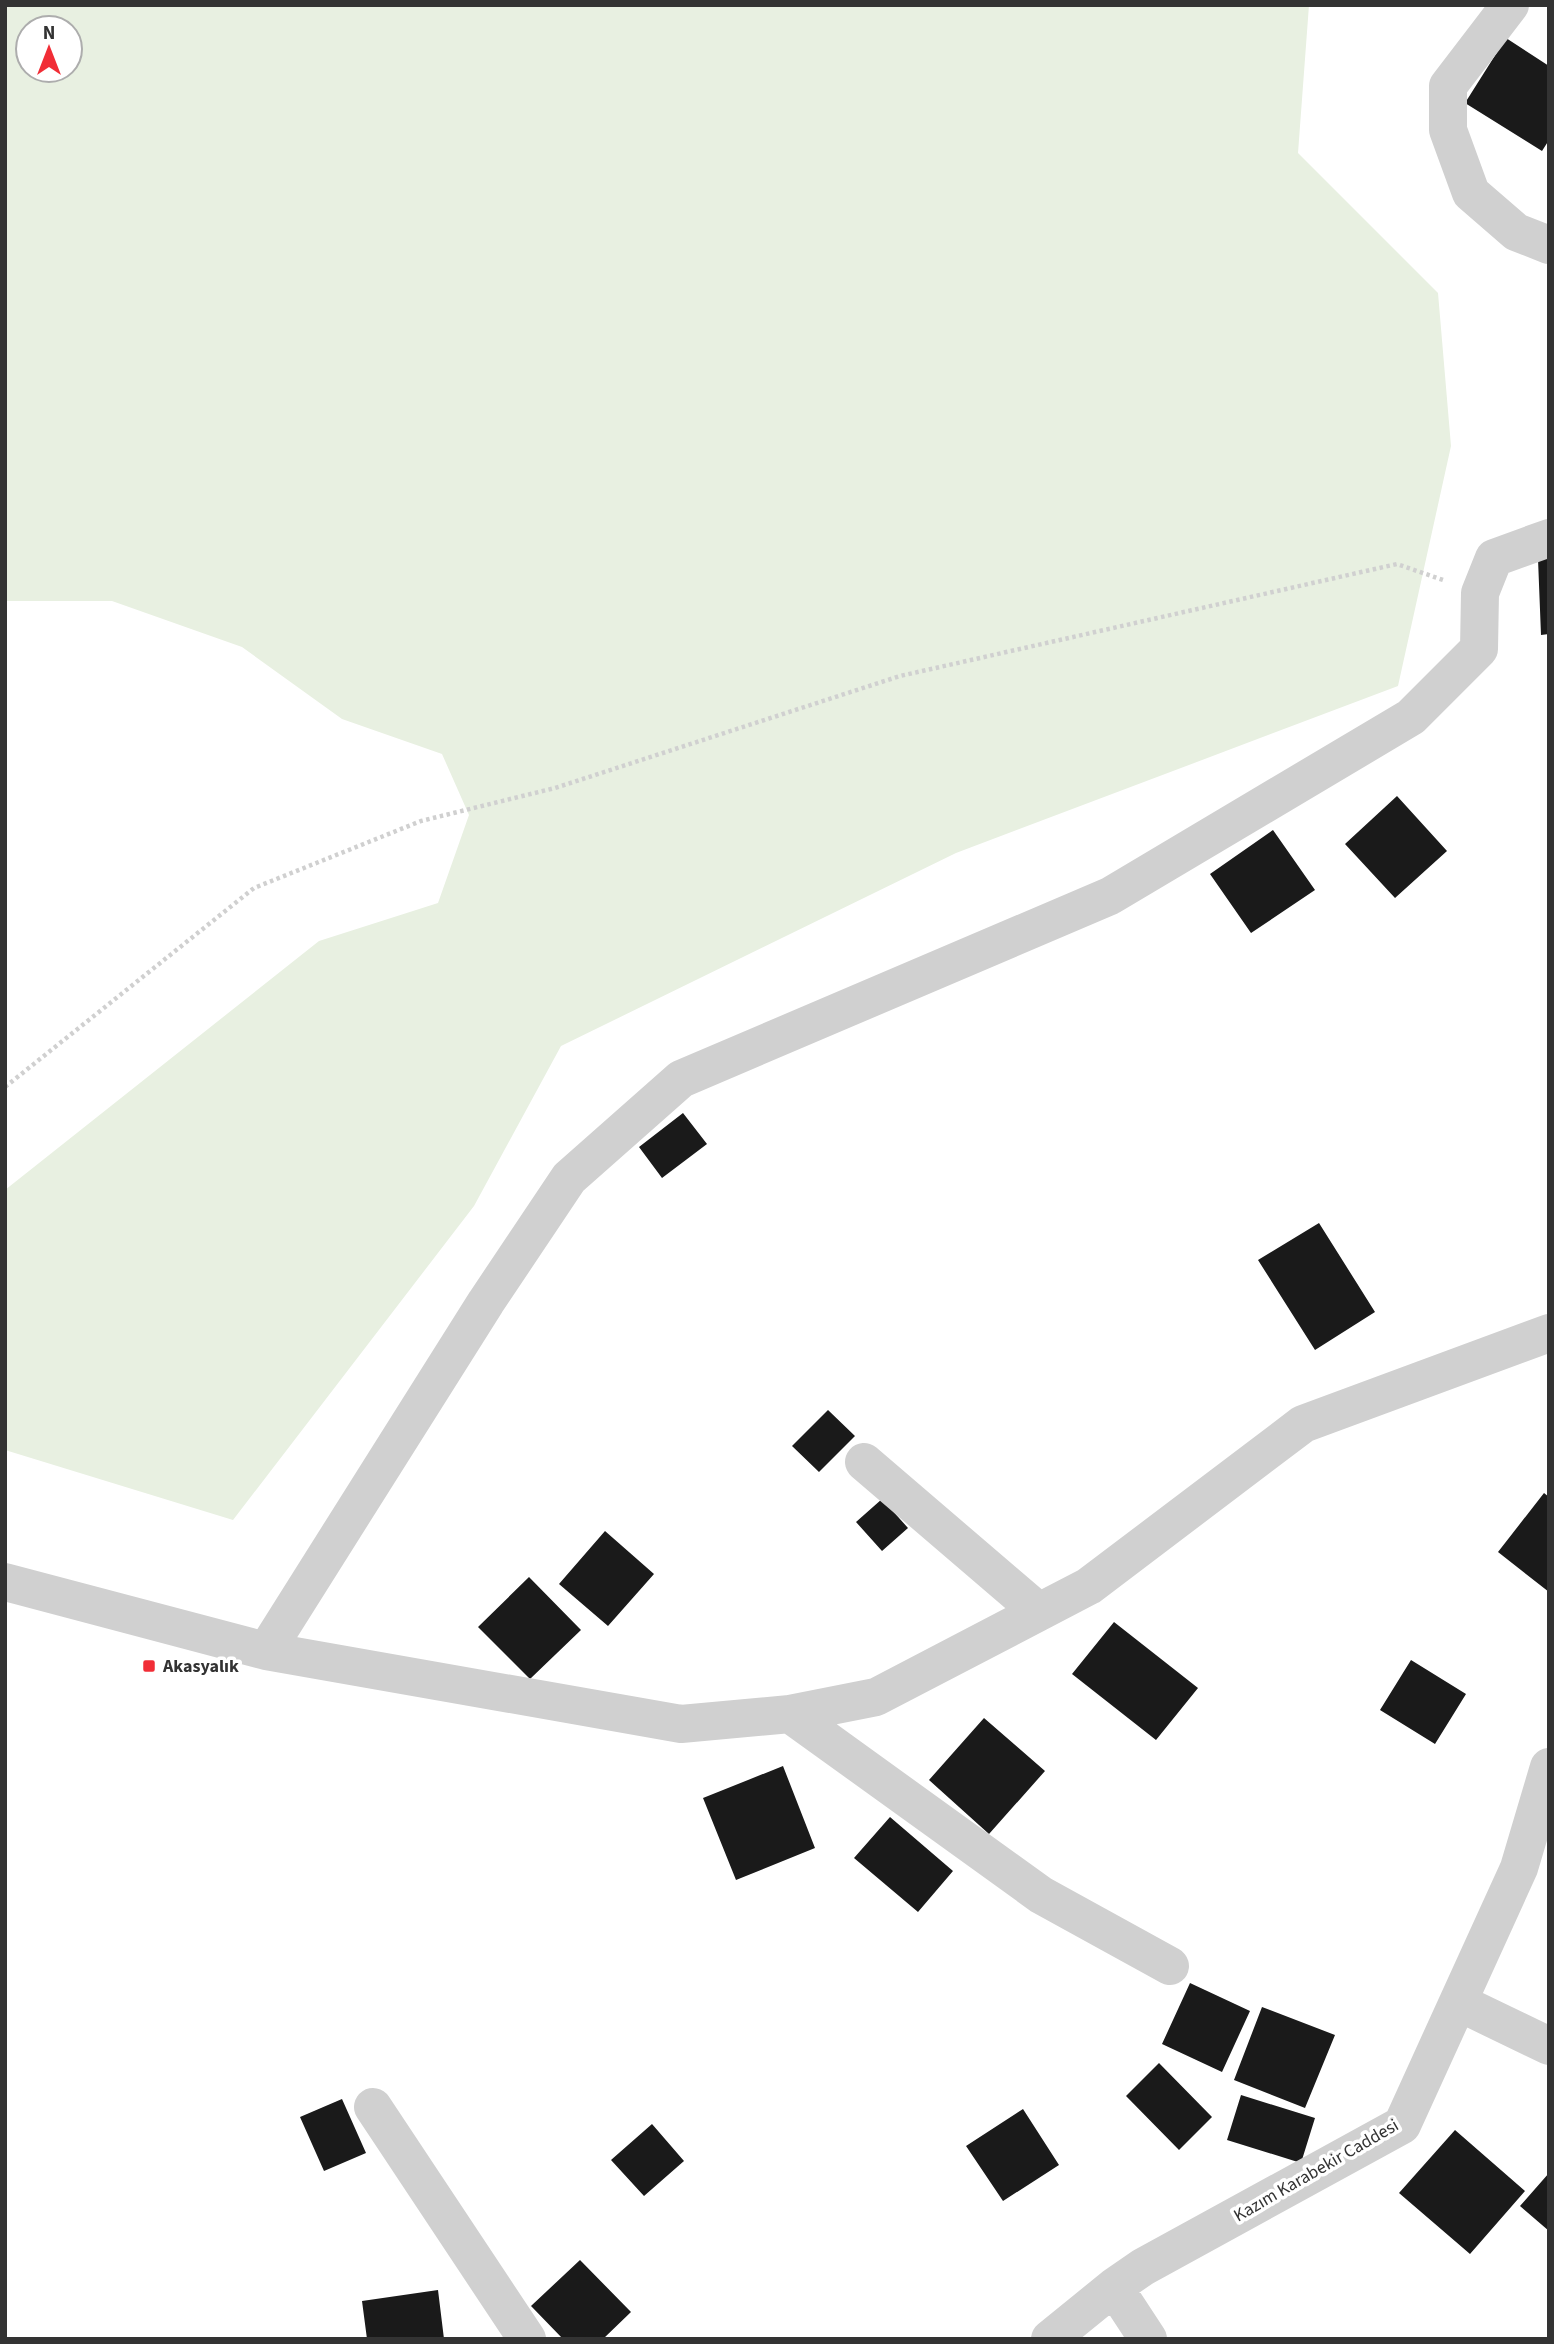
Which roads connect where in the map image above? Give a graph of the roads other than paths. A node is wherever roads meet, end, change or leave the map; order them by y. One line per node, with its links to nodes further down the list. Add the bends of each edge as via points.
1 (1510, 5): 2 (street, via 1448,86 1448,130 1471,193 1516,232)
2 (1549, 244)
3 (1549, 538): 8 (street, via 1494,558 1480,593 1479,649 1411,717 1110,896 681,1079 569,1178)
4 (1549, 1333): 7 (street, via 1303,1424 1089,1587)
5 (864, 1462): 7 (street)
6 (5, 1582): 8 (street)
7 (1039, 1612): 9 (street, via 876,1697)
8 (266, 1651): 9 (street, via 681,1724)
9 (790, 1714): 11 (street, via 1041,1895)
10 (1549, 1767): 12 (street, Kazım Karabekir Caddesi, via 1519,1868)
11 (1170, 1966)
12 (1458, 2002): 13 (street); 15 (street, Kazım Karabekir Caddesi, via 1402,2124)
13 (1549, 2046)
14 (373, 2106): 16 (street)
15 (1114, 2287): 17 (street, Kazım Karabekir Caddesi); 18 (street)
16 (527, 2339)
17 (1049, 2339)
18 (1148, 2339)

